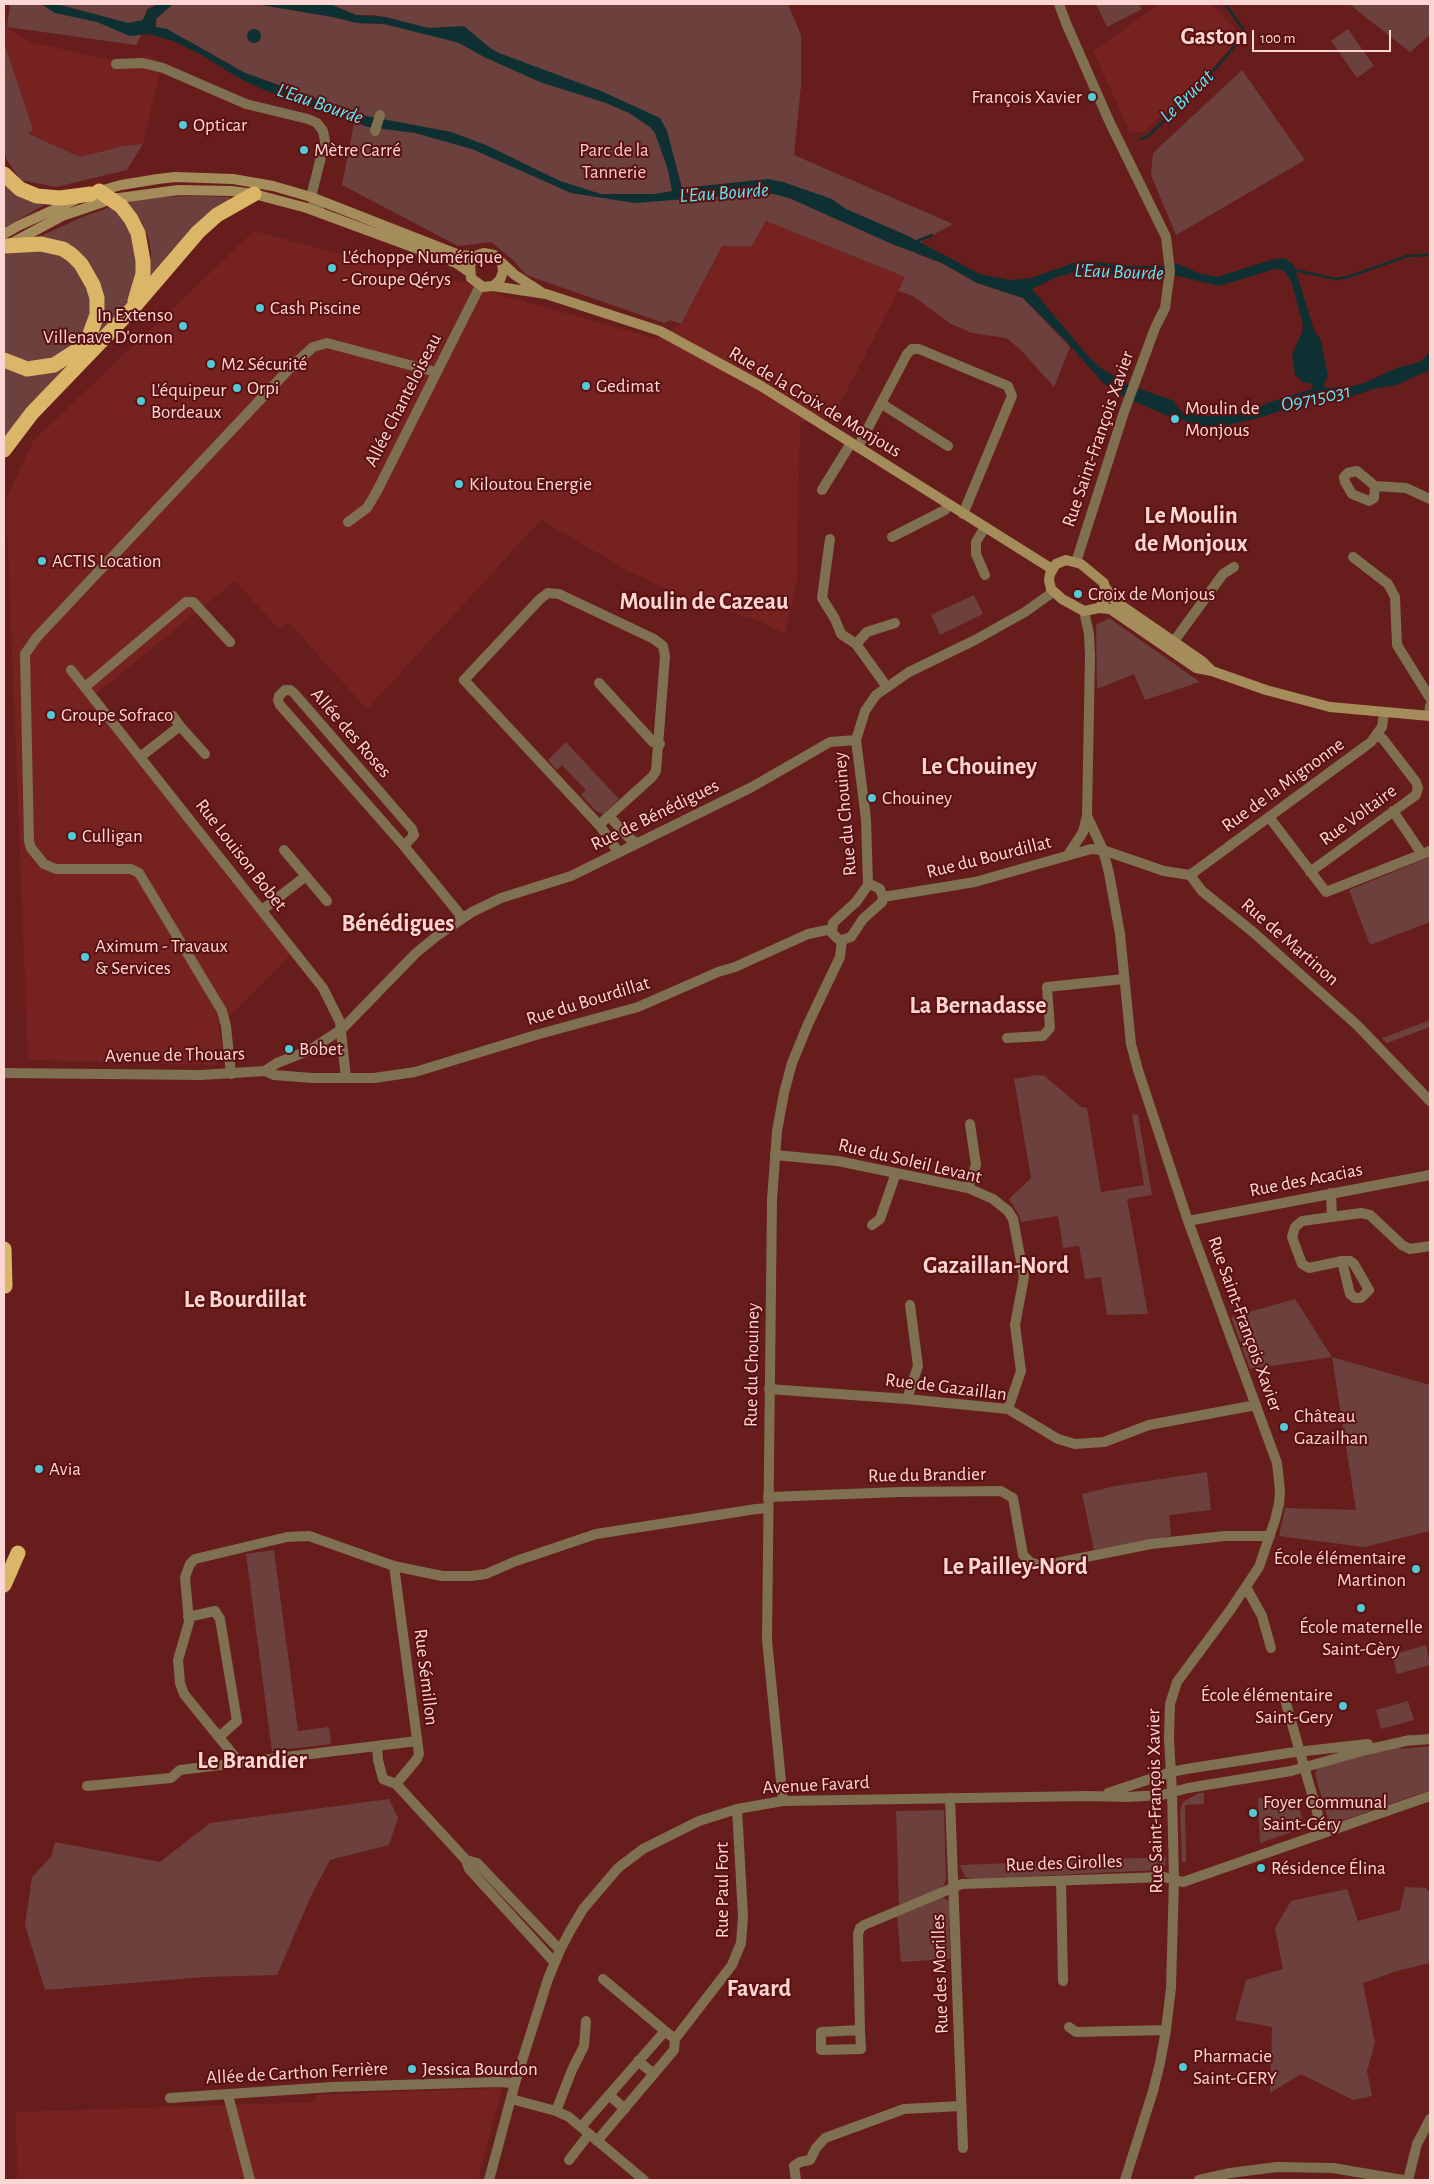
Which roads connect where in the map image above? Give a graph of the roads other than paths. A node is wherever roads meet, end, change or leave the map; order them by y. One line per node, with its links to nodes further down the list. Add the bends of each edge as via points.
1 (1059, 4): 35 (street, Rue Saint-François Xavier, via 1097,94 1166,237 1167,260 1164,308 1124,412)
2 (116, 64): 8 (street, via 143,63 163,68 246,104 317,124 326,141)
3 (380, 115): 4 (street)
4 (375, 131)
5 (4, 174): 6 (highway, via 20,189 37,196 60,198)
6 (95, 192): 8 (main road, via 158,179 233,179); 9 (highway); 11 (main road, via 18,226)
7 (254, 194): 9 (main road, via 178,190); 10 (main road); 18 (highway, via 217,215 198,232)
8 (311, 197): 10 (street); 12 (main road, via 459,255)
9 (112, 200): 11 (main road, via 62,216); 18 (highway, via 131,219 141,246 143,274)
10 (321, 213): 14 (main road, via 456,263)
11 (4, 243): 19 (highway, via 41,244 63,249 84,268 94,284 97,298 97,315 88,339 79,349 54,365 27,369)
12 (475, 256): 13 (main road, via 489,253); 14 (main road)
13 (502, 263): 16 (main road, via 503,275); 17 (main road, Rue de la Croix de Monjous)
14 (469, 272): 15 (main road)
15 (480, 286): 16 (main road); 20 (street, Allée Chanteloiseau)
16 (493, 286): 17 (main road, Rue de la Croix de Monjous)
17 (546, 294): 22 (main road, Rue de la Croix de Monjous, via 660,331 760,386)
18 (132, 309): 24 (highway, via 32,413)
19 (4, 360)
20 (436, 372): 30 (street, Allée Chanteloiseau, via 377,491 367,508); 88 (street, via 327,343 313,347 37,637 25,654 31,848 44,864 56,869 131,868 139,873 222,1011)
21 (882, 404): 22 (street); 23 (street); 29 (street, via 912,349 919,349 1010,388 1012,396)
22 (855, 445): 26 (street); 28 (main road, Rue de la Croix de Monjous)
23 (948, 446)
24 (4, 450)
25 (1374, 486): 27 (street, via 1406,488)
26 (822, 490)
27 (1430, 500)
28 (949, 505): 29 (main road, Rue de la Croix de Monjous); 32 (street, via 946,510)
29 (964, 514): 31 (main road, Rue de la Croix de Monjous)
30 (348, 522)
31 (985, 527): 37 (main road, Rue de la Croix de Monjous); 38 (street, via 976,542 976,554)
32 (892, 536)
33 (830, 540): 45 (street, via 822,598 836,619 841,634)
34 (1353, 557): 51 (street, via 1388,584 1395,597 1397,645)
35 (1076, 562): 37 (main road, via 1066,560); 39 (main road, via 1100,578)
36 (1234, 567): 46 (street, via 1223,574)
37 (1052, 569): 40 (main road, via 1049,580)
38 (985, 575)
39 (1106, 588): 41 (main road, via 1105,600); 46 (main road, via 1115,601)
40 (1053, 592): 42 (main road); 50 (street, via 1011,620 920,666)
41 (1099, 608): 42 (main road); 46 (main road, via 1110,609)
42 (1084, 611): 63 (street, Rue Saint-François Xavier, via 1090,656)
43 (895, 623): 45 (street, via 868,632)
44 (230, 642): 49 (street, via 193,602 186,602)
45 (856, 644): 50 (street)
46 (1171, 645): 52 (main road, via 1202,661 1212,671 1266,690 1320,705)
47 (71, 670): 49 (street, Rue Louison Bobet)
48 (600, 684): 58 (street, via 653,742)
49 (85, 687): 60 (street, Rue Louison Bobet)
50 (887, 687): 57 (street, via 876,695 865,712)
51 (1430, 698)
52 (1384, 713): 53 (main road); 56 (street)
53 (1430, 713)
54 (172, 716): 55 (street)
55 (180, 726): 59 (street); 60 (street)
56 (1378, 735): 61 (street, Rue Voltaire, via 1418,788 1416,795); 64 (street, Rue de la Mignonne)
57 (856, 740): 66 (street, Rue de Bénédigues, via 830,742 752,787); 76 (street, Rue du Chouiney, via 866,819)
58 (660, 744): 62 (street, via 658,765 652,777); 65 (street, via 663,646 654,638 559,594 548,593 540,598 464,680)
59 (205, 754)
60 (140, 757): 79 (street, Rue Louison Bobet)
61 (1393, 811): 70 (street); 73 (street, Rue Voltaire)
62 (609, 816): 65 (street); 66 (street)
63 (1086, 816): 69 (street, Rue Saint-François Xavier); 72 (street, Rue Saint-François Xavier, via 1083,832)
64 (1269, 817): 73 (street); 74 (street, Rue de la Mignonne)
65 (599, 826): 71 (street)
66 (637, 843): 71 (street, Rue de Bénédigues)
67 (404, 846): 67 (street, Allée des Roses, via 280,705 279,696 285,690 294,693 412,829 414,835); 80 (street, Allée des Roses)
68 (284, 850): 75 (street)
69 (1103, 850): 72 (street, Rue du Bourdillat, via 1091,849); 74 (street, via 1164,871); 83 (street, Rue Saint-François Xavier, via 1120,934)
70 (1426, 852): 73 (street, via 1326,892)
71 (618, 853): 80 (street, Rue de Bénédigues, via 559,881 501,898)
72 (1068, 855): 77 (street, Rue du Bourdillat, via 975,882)
73 (1310, 872)
74 (1190, 875): 90 (street, Rue de Martinon, via 1202,891 1357,1025)
75 (306, 876): 78 (street); 79 (street)
76 (868, 885): 77 (street, via 876,886); 81 (street, via 856,902 833,923)
77 (883, 898): 82 (street, via 850,937)
78 (327, 901)
79 (262, 910): 84 (street, Rue Louison Bobet, via 323,988)
80 (462, 918): 84 (street, Rue de Bénédigues, via 416,954)
81 (832, 930): 82 (street, via 834,936); 89 (street, Rue du Bourdillat, via 808,934 638,1007 415,1072)
82 (842, 940): 92 (street, Rue du Chouiney, via 840,957 792,1063 779,1116)
83 (1124, 979): 85 (street, via 1047,987 1050,1028 1043,1036); 98 (street, Rue Saint-François Xavier, via 1131,1044)
84 (342, 1029): 86 (street, Rue de Bénédigues, via 310,1050); 89 (street, Rue Louison Bobet)
85 (1007, 1038)
86 (265, 1071): 88 (street, Avenue de Thouars); 89 (street, Avenue de Thouars, via 274,1075)
87 (4, 1072): 88 (street, Avenue de Thouars)
88 (231, 1074)
89 (346, 1078)
90 (1430, 1101)
91 (970, 1124): 95 (street, via 976,1164)
92 (776, 1155): 93 (street, Rue du Soleil Levant, via 838,1161); 105 (street, Rue du Chouiney, via 772,1200)
93 (896, 1173): 95 (street, Rue du Soleil Levant); 99 (street, via 880,1219)
94 (1430, 1175): 96 (street, Rue des Acacias)
95 (968, 1188): 108 (street, Rue du Soleil Levant, via 993,1198 1008,1211 1013,1219 1022,1266 1023,1284 1015,1325 1021,1371)
96 (1331, 1193): 97 (street); 98 (street, Rue des Acacias)
97 (1332, 1216): 100 (street, via 1370,1215 1402,1245 1410,1249); 102 (street, via 1302,1221 1295,1227 1292,1237 1302,1264 1309,1268)
98 (1188, 1221): 107 (street, Rue Saint-François Xavier)
99 (872, 1226)
100 (1430, 1246)
101 (4, 1250): 103 (highway)
102 (1342, 1261)
103 (5, 1286)
104 (910, 1305): 106 (street, via 918,1366)
105 (769, 1389): 106 (street, Rue de Gazaillan); 109 (street, Rue du Chouiney)
106 (907, 1398): 108 (street, Rue de Gazaillan)
107 (1256, 1405): 108 (street, Rue de Gazaillan, via 1149,1425 1104,1442 1087,1444 1058,1439); 111 (street, Rue Saint-François Xavier, via 1280,1477 1279,1504)
108 (1008, 1409)
109 (768, 1497): 110 (street, Rue du Chouiney); 111 (street, Rue du Brandier, via 1001,1491 1013,1498 1023,1555 1040,1566 1150,1544 1225,1536)
110 (768, 1508): 113 (street, via 596,1534 486,1574 442,1576); 134 (street, Rue du Chouiney, via 767,1640)
111 (1270, 1536): 115 (street, Rue Saint-François Xavier, via 1259,1566)
112 (18, 1553): 114 (highway)
113 (394, 1566): 116 (street, via 309,1536 287,1537 195,1559 185,1577); 122 (street, Rue Sémillon)
114 (4, 1586)
115 (1246, 1586): 117 (street, via 1262,1616); 127 (street, Rue Saint-François Xavier, via 1177,1682 1170,1704)
116 (188, 1616): 119 (street, via 188,1630 178,1660 180,1683 184,1694); 119 (street, via 215,1610 220,1619 237,1721)
117 (1271, 1648)
118 (1284, 1696): 124 (street)
119 (219, 1738): 125 (street)
120 (1430, 1739): 121 (street)
121 (1410, 1740): 124 (street, Avenue Favard); 126 (street, Avenue Favard)
122 (417, 1741): 123 (street); 128 (street, Rue Sémillon, via 417,1759)
123 (378, 1747): 125 (street); 128 (street, via 380,1774 383,1779)
124 (1300, 1751): 126 (street); 127 (street, Avenue Favard)
125 (239, 1762): 129 (street, via 180,1770 171,1778)
126 (1304, 1767): 130 (street, Avenue Favard); 136 (street)
127 (1170, 1772): 130 (street, Rue Saint-François Xavier); 131 (street, Avenue Favard)
128 (396, 1784): 137 (street)
129 (87, 1786)
130 (1172, 1792): 131 (street, Avenue Favard, via 1126,1797); 138 (street, Rue Saint-François Xavier)
131 (1103, 1795): 133 (street, Avenue Favard)
132 (1430, 1796): 136 (street, Rue des Girolles)
133 (950, 1798): 134 (street, Avenue Favard); 140 (street, Rue des Morilles)
134 (783, 1802): 135 (street, Avenue Favard)
135 (737, 1810): 141 (street, Avenue Favard, via 699,1821 666,1837 618,1868 583,1909); 150 (street, Rue Paul Fort, via 743,1916 741,1943 732,1965)
136 (1323, 1833): 138 (street, Rue des Girolles, via 1206,1875 1183,1882)
137 (466, 1860): 141 (street, via 477,1863); 142 (street, via 469,1869)
138 (1174, 1879): 139 (street, Rue des Girolles); 148 (street, Rue Saint-François Xavier, via 1171,1988)
139 (1061, 1881): 140 (street, Rue des Girolles, via 962,1884); 144 (street)
140 (955, 1888): 147 (street, Rue des Girolles, via 860,1928); 158 (street, Rue des Morilles)
141 (560, 1950): 142 (street, Avenue Favard)
142 (554, 1962): 153 (street, Avenue Favard)
143 (603, 1979): 149 (street)
144 (1063, 1982)
145 (586, 2021): 160 (street, via 584,2046)
146 (1069, 2027): 148 (street, via 1076,2032)
147 (860, 2030)
148 (1166, 2030): 169 (street, Rue Saint-François Xavier, via 1153,2091)
149 (665, 2031): 150 (street); 151 (street)
150 (675, 2039): 152 (street, Rue Paul Fort, via 674,2050)
151 (638, 2061): 152 (street); 155 (street)
152 (654, 2074): 159 (street, Rue Paul Fort)
153 (515, 2084): 154 (street, Allée de Carthon Ferrière, via 332,2087); 157 (street, Avenue Favard)
154 (228, 2095): 156 (street, Allée de Carthon Ferrière); 165 (street)
155 (609, 2096): 159 (street); 162 (street)
156 (170, 2098)
157 (511, 2099): 160 (street); 166 (street, Avenue Favard)
158 (961, 2106): 163 (street, Rue des Morilles); 168 (street, via 904,2109 825,2138 810,2160 794,2166)
159 (625, 2109): 162 (street, Rue Paul Fort)
160 (556, 2111): 162 (street, via 569,2117)
161 (1430, 2119): 172 (street, via 1418,2144)
162 (589, 2134): 164 (street); 167 (street)
163 (963, 2148)
164 (568, 2160)
165 (250, 2180)
166 (489, 2180)
167 (644, 2180)
168 (796, 2180)
169 (1125, 2180)
170 (1199, 2180): 171 (street, via 1230,2172 1277,2167 1333,2168)
171 (1403, 2180)
172 (1408, 2180)

